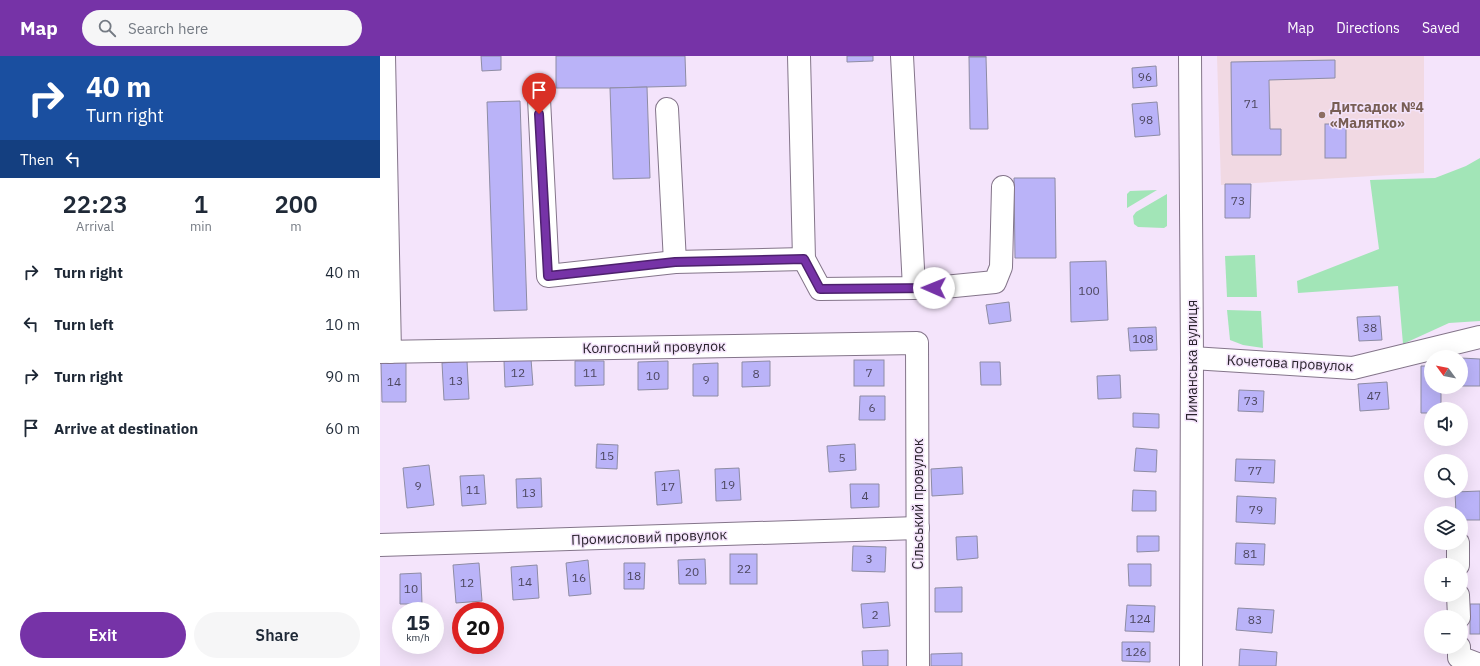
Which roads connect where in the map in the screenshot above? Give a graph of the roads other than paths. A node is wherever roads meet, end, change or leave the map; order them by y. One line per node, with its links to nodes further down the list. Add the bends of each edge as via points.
1 (384, 56): 13 (street, Колгоспний провулок)
2 (799, 56): 8 (street)
3 (902, 56): 10 (street)
4 (1190, 56): 14 (street, Лиманська вулиця)
5 (539, 99): 9 (street, via 548,276)
6 (667, 109): 9 (street)
7 (1003, 187): 10 (street, via 1001,267 995,282)
8 (804, 259): 9 (street); 10 (street, via 820,289)
9 (675, 262)
10 (914, 288)
11 (1480, 337): 14 (street, Кочетова провулок, via 1353,368)
12 (918, 343): 13 (street, Колгоспний провулок); 15 (street, Сільський провулок)
13 (385, 352)
14 (1192, 358): 20 (street, Лиманська вулиця)
15 (918, 528): 16 (street, Промисловий провулок); 19 (street, Сільський провулок)
16 (380, 545)
17 (1459, 654): 18 (street, via 1459,657)
18 (1480, 665)
19 (918, 666)
20 (1191, 666)

